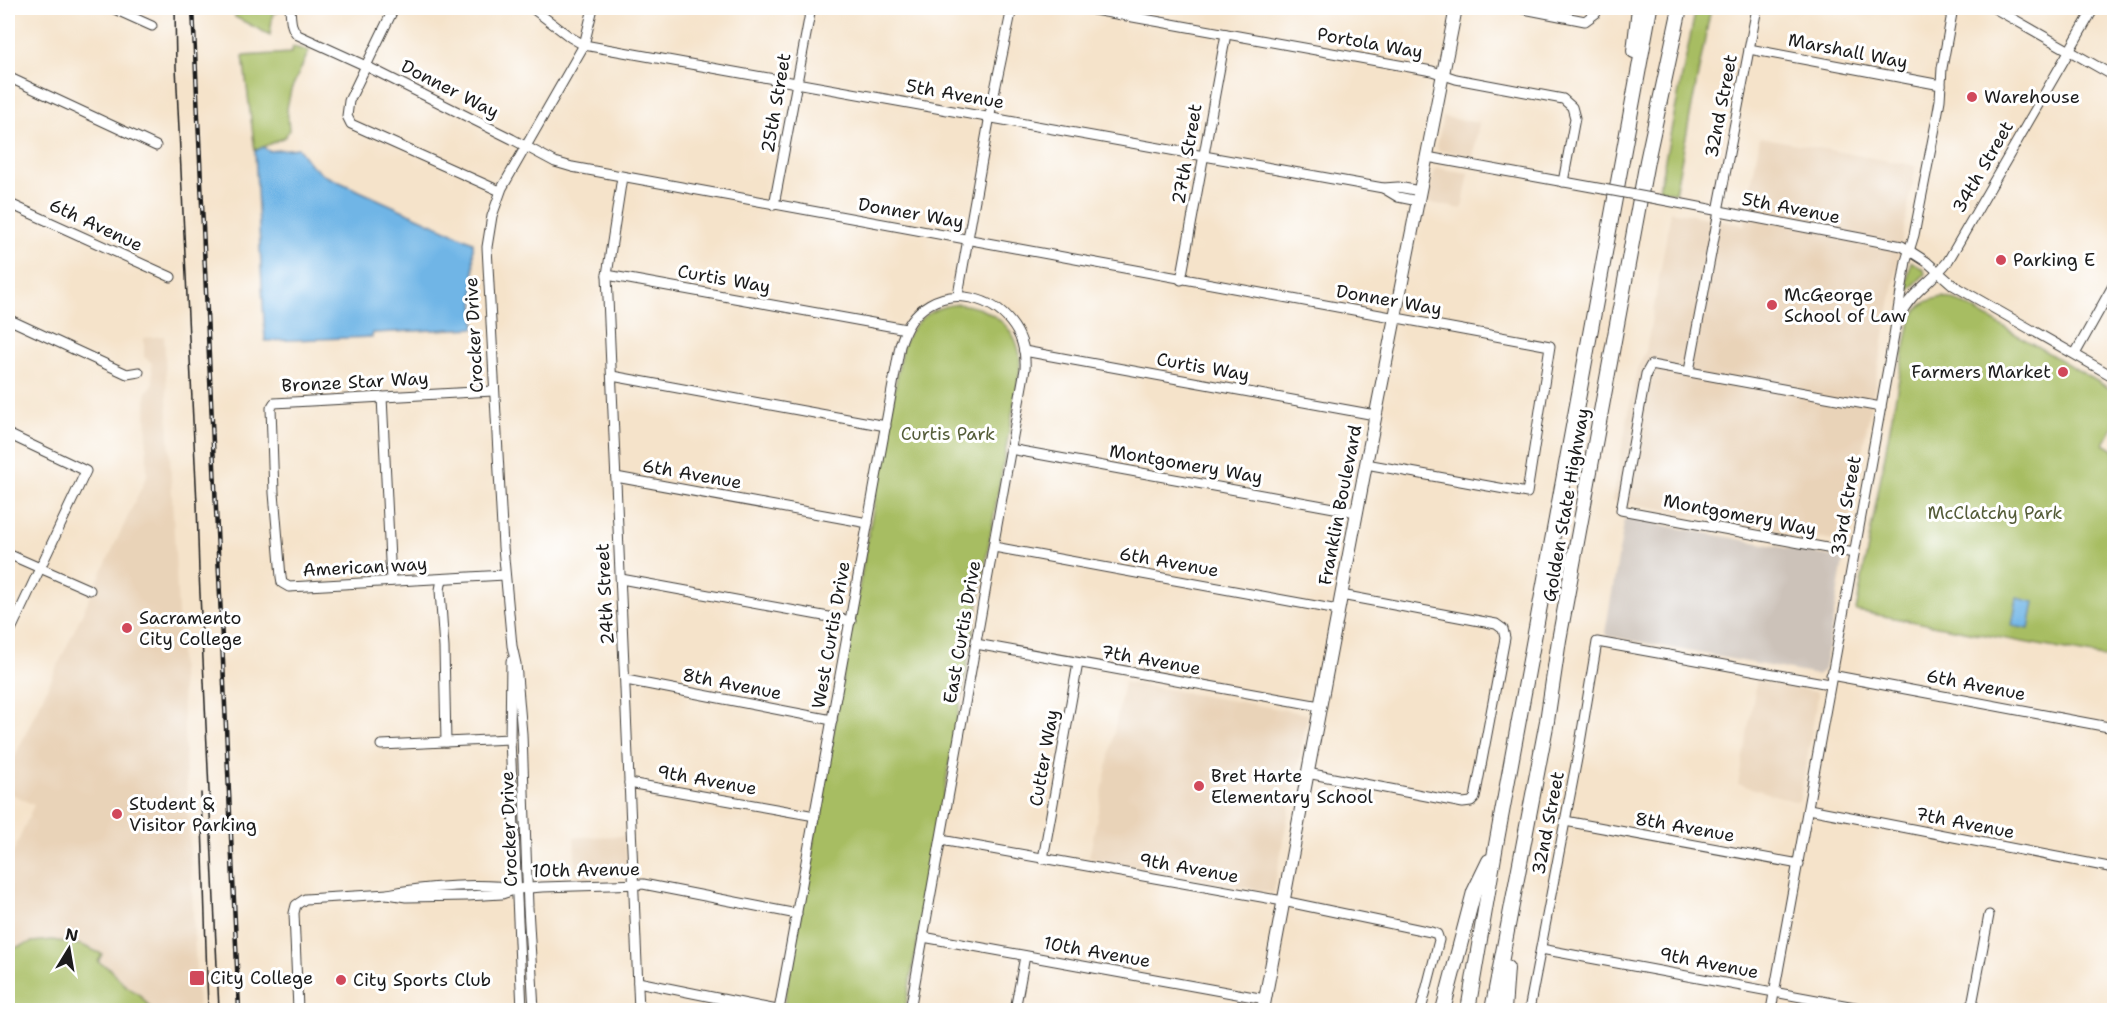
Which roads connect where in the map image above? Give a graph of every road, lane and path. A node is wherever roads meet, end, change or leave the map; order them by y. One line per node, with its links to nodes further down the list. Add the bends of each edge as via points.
1 (112, 8): 20 (street)
2 (290, 8): 25 (street, Donner Way, via 293,31 298,35)
3 (394, 8): 25 (street)
4 (532, 8): 22 (street, 5th Avenue)
5 (593, 8): 22 (street)
6 (811, 8): 29 (street, 25th Street)
7 (1012, 8): 32 (street)
8 (1083, 8): 21 (street, Portola Way)
9 (1456, 8): 26 (main road, Franklin Boulevard)
10 (1519, 8): 11 (street, via 1585,21)
11 (1597, 8)
12 (1639, 8): 37 (highway)
13 (1650, 8): 37 (highway, Golden State Highway)
14 (1675, 8): 31 (highway)
15 (1680, 8): 31 (highway, Golden State Highway)
16 (1757, 8): 23 (street, 32nd Street)
17 (1953, 8): 30 (street, 33rd Street)
18 (1994, 8): 24 (street)
19 (2094, 8): 24 (street, 34th Street)
20 (152, 26)
21 (1226, 34): 26 (street, Portola Way); 35 (street, 27th Street)
22 (584, 45): 29 (street, 5th Avenue); 34 (street, Crocker Drive)
23 (1749, 49): 30 (street, Marshall Way); 44 (street, 32nd Street)
24 (2069, 50): 27 (street); 47 (street, 34th Street)
25 (366, 66): 34 (street, Donner Way); 40 (street, via 347,107 351,124)
26 (1443, 74): 36 (main road, Franklin Boulevard); 39 (street, Portola Way, via 1563,99 1572,106 1575,118)
27 (2115, 76)
28 (8, 77): 33 (street)
29 (797, 83): 32 (street, 5th Avenue); 43 (street, 25th Street)
30 (1941, 85): 46 (street, 33rd Street)
31 (1658, 101): 110 (highway, Golden State Highway)
32 (990, 117): 35 (street, 5th Avenue); 45 (street)
33 (156, 146)
34 (524, 146): 38 (street, Donner Way, via 564,165); 40 (street, Crocker Drive)
35 (1202, 156): 41 (street, 5th Avenue, via 1383,188 1398,187); 50 (street, 27th Street)
36 (1427, 157): 39 (street, 5th Avenue); 41 (main road, Franklin Boulevard)
37 (1623, 157): 106 (highway, Golden State Highway)
38 (622, 177): 43 (street, Donner Way); 48 (street, 24th Street)
39 (1563, 182): 44 (street, 5th Avenue, bridge)
40 (500, 191): 63 (street, Crocker Drive, via 487,247)
41 (1419, 196): 53 (main road, Franklin Boulevard)
42 (8, 203): 49 (street, 6th Avenue)
43 (774, 205): 45 (street, Donner Way)
44 (1718, 211): 46 (street, 5th Avenue); 59 (street, 32nd Street)
45 (968, 240): 50 (street, Donner Way); 52 (street)
46 (1911, 249): 47 (street, 5th Avenue); 56 (street, 33rd Street)
47 (1939, 272): 56 (street, 34th Street, via 1906,304); 58 (street, 5th Avenue, via 1953,285)
48 (607, 275): 55 (street, Curtis Way); 61 (street, 24th Street)
49 (171, 278)
50 (1181, 280): 53 (street, Donner Way)
51 (2115, 284): 58 (street)
52 (957, 295): 55 (street, West Curtis Drive, via 936,300 918,313); 57 (street, East Curtis Drive, via 978,299 1003,315 1012,323)
53 (1394, 317): 66 (main road, Franklin Boulevard); 70 (street, Donner Way, via 1550,346 1527,493)
54 (8, 319): 60 (street, via 127,374)
55 (906, 329): 67 (street, West Curtis Drive)
56 (1894, 336): 65 (street, 33rd Street)
57 (1024, 351): 66 (street, Curtis Way); 69 (street, East Curtis Drive, via 1025,369)
58 (2075, 354): 62 (street, 5th Avenue)
59 (1689, 371): 65 (street); 76 (street, Montgomery Way, via 1651,366 1646,374 1621,510)
60 (139, 372)
61 (612, 376): 67 (street); 71 (street, 24th Street)
62 (2115, 377)
63 (494, 391): 64 (street, Bronze Star Way); 79 (street, Crocker Drive)
64 (382, 397): 72 (street, Bronze Star Way, via 274,403); 82 (street)
65 (1881, 406): 76 (street, 33rd Street)
66 (1375, 415): 70 (main road, Franklin Boulevard)
67 (886, 426): 74 (street, West Curtis Drive)
68 (8, 434): 78 (street, via 86,471)
69 (1010, 449): 73 (street, Montgomery Way); 75 (street, East Curtis Drive)
70 (1366, 464): 73 (main road, Franklin Boulevard)
71 (616, 477): 74 (street, 6th Avenue); 81 (street, 24th Street)
72 (274, 493): 82 (street, American way, via 279,568 285,586)
73 (1356, 512): 84 (main road, Franklin Boulevard)
74 (868, 523): 86 (street, West Curtis Drive)
75 (994, 547): 85 (street, 6th Avenue); 89 (street, East Curtis Drive)
76 (1854, 553): 92 (street, 33rd Street)
77 (8, 554): 78 (street)
78 (40, 567): 83 (street); 87 (street)
79 (505, 575): 80 (street, American way); 90 (street, Crocker Drive)
80 (442, 579): 82 (street, American way); 98 (street)
81 (621, 579): 86 (street); 93 (street, 24th Street)
82 (391, 581)
83 (90, 590)
84 (1341, 595): 85 (main road, Franklin Boulevard); 100 (street, via 1496,624 1503,629 1505,638 1475,798 1463,803)
85 (1338, 610): 94 (main road, Franklin Boulevard)
86 (850, 621): 95 (street, West Curtis Drive)
87 (8, 636)
88 (1597, 642): 92 (street, 6th Avenue); 104 (street, 32nd Street)
89 (976, 644): 91 (street, 7th Avenue); 105 (street, East Curtis Drive)
90 (512, 646): 97 (street, Crocker Drive); 112 (street, Crocker Drive, via 522,734)
91 (1078, 663): 94 (street, 7th Avenue); 107 (street, Cutter Way)
92 (1830, 679): 96 (street, 6th Avenue); 102 (street, 33rd Street)
93 (626, 680): 95 (street, 8th Avenue); 101 (street, 24th Street)
94 (1320, 706): 100 (main road, Franklin Boulevard)
95 (832, 720): 103 (street, West Curtis Drive)
96 (2115, 728)
97 (510, 739): 98 (street); 113 (street, Crocker Drive)
98 (446, 742): 99 (street)
99 (381, 746)
100 (1307, 773): 114 (main road, Franklin Boulevard)
101 (629, 783): 103 (street, 9th Avenue); 111 (street, 24th Street)
102 (1809, 809): 108 (street, 33rd Street); 109 (street, 7th Avenue)
103 (815, 816): 115 (street, West Curtis Drive)
104 (1565, 821): 108 (street, 8th Avenue); 118 (street, 32nd Street)
105 (941, 840): 107 (street, 9th Avenue); 117 (street, East Curtis Drive)
106 (1496, 845): 131 (highway, via 1474,892); 132 (highway, Golden State Highway)
107 (1043, 858): 114 (street, 9th Avenue)
108 (1799, 864): 121 (street, 33rd Street)
109 (2115, 868)
110 (1515, 883): 133 (highway, Golden State Highway); 134 (highway)
111 (634, 884): 112 (street, 10th Avenue); 115 (street, 10th Avenue); 120 (street, 24th Street)
112 (528, 888): 113 (street, 10th Avenue); 125 (street, Crocker Drive)
113 (517, 889): 123 (street, 10th Avenue, via 500,885 305,898 296,905 294,913); 124 (street, Crocker Drive)
114 (1283, 901): 122 (main road, Franklin Boulevard); 130 (street, 9th Avenue, via 1437,934 1439,940)
115 (797, 914): 127 (street, West Curtis Drive)
116 (1989, 915): 138 (street)
117 (923, 937): 119 (street, 10th Avenue); 128 (street, East Curtis Drive)
118 (1541, 949): 121 (street, 9th Avenue); 135 (street, 32nd Street)
119 (1025, 956): 122 (street, 10th Avenue); 129 (street)
120 (638, 982): 126 (street, 24th Street); 127 (street)
121 (1774, 992): 136 (street, 33rd Street); 137 (street, 9th Avenue)
122 (1264, 1005)
123 (298, 1011)
124 (522, 1011)
125 (534, 1011)
126 (639, 1011)
127 (778, 1011)
128 (910, 1011)
129 (1015, 1011)
130 (1422, 1011)
131 (1443, 1011)
132 (1468, 1011)
133 (1492, 1011)
134 (1504, 1011)
135 (1529, 1011)
136 (1771, 1011)
137 (1870, 1011)
138 (1971, 1011)

